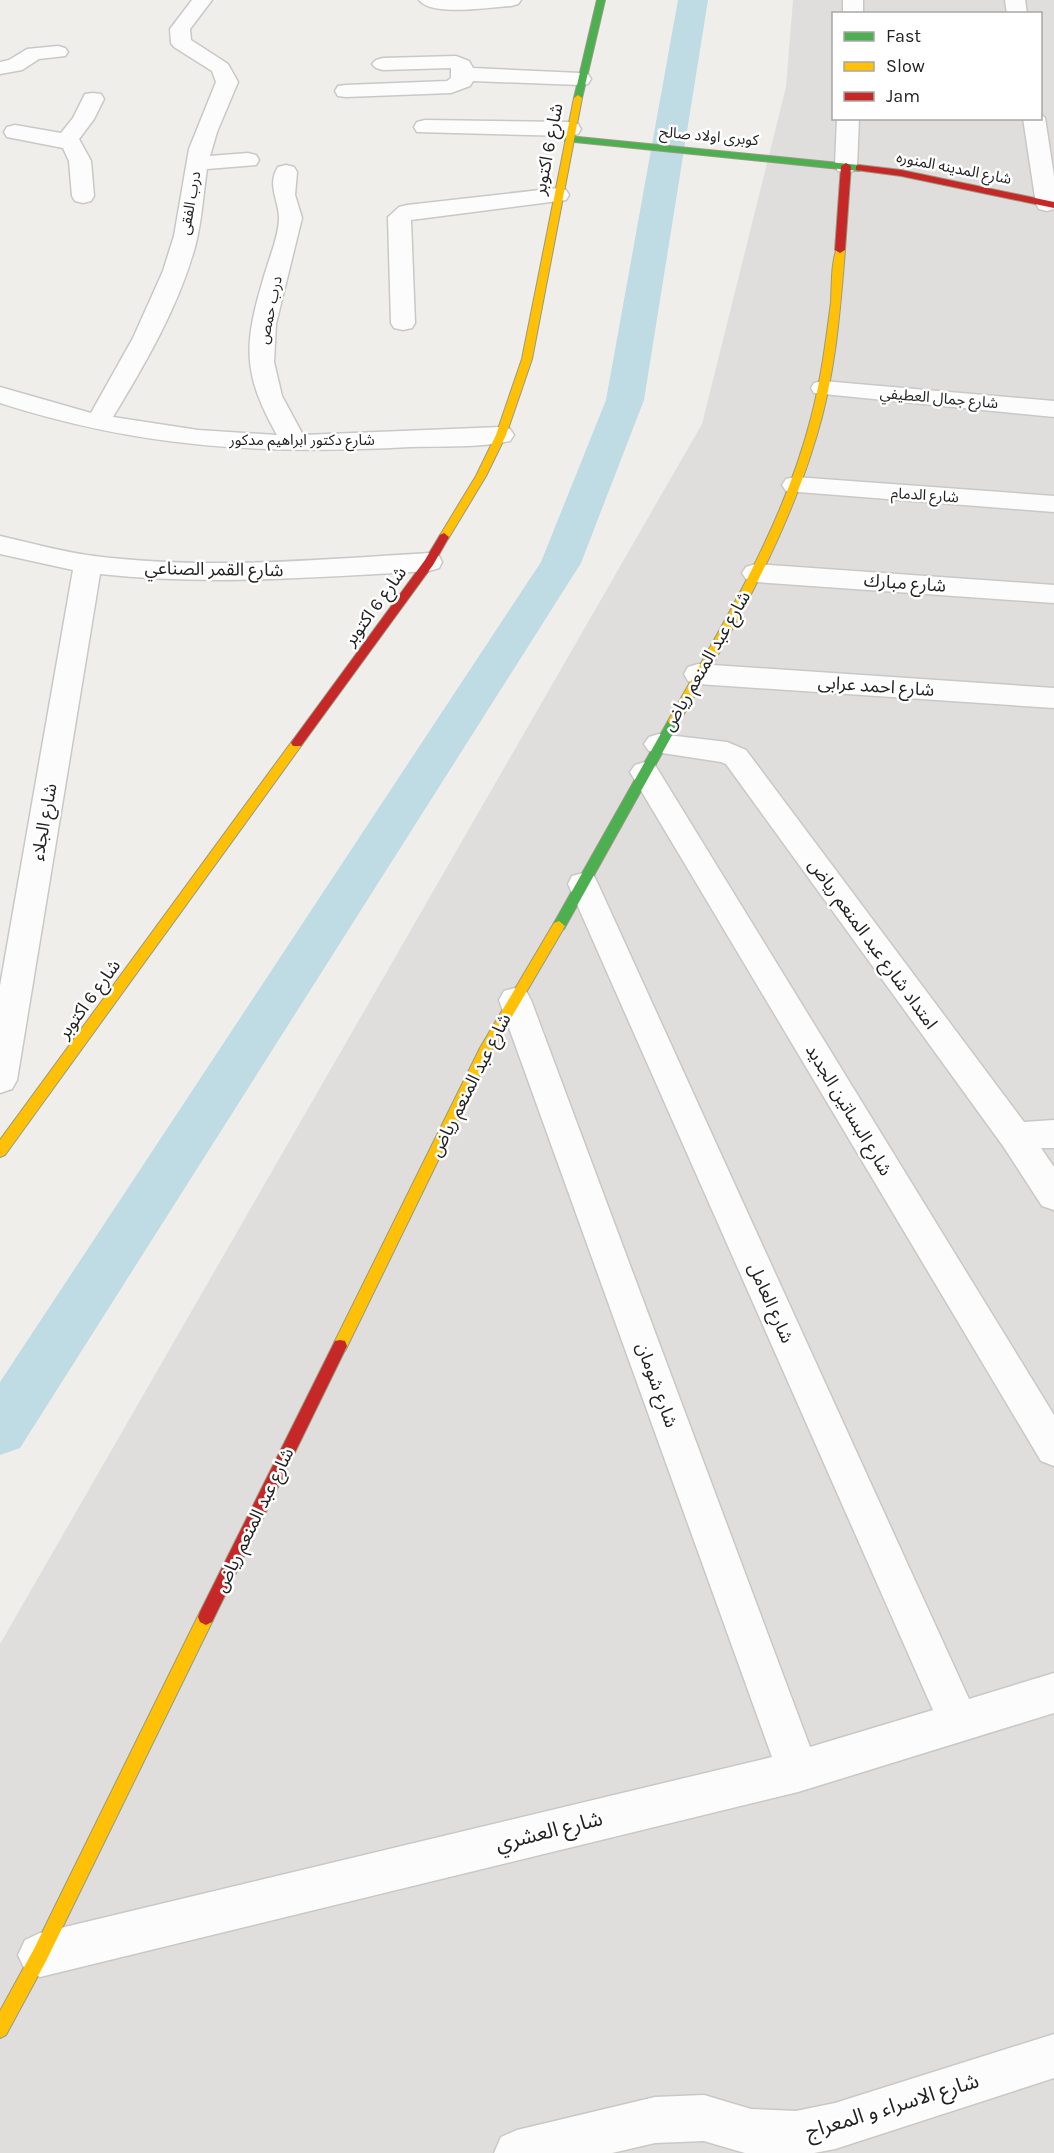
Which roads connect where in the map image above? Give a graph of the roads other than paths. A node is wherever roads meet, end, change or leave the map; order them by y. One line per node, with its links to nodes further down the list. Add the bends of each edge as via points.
1 (202, 0): 20 (street, درب الفقى, via 180,30 181,43 220,68 227,82 211,114)
2 (429, 0): 3 (street, via 440,4)
3 (511, 0)
4 (601, 0): 9 (street, شارع 6 اكتوبر)
5 (58, 52): 7 (street, via 34,53 15,66)
6 (383, 64): 8 (street, via 456,62 462,64)
7 (0, 68)
8 (462, 74): 9 (street); 10 (street, via 460,83 451,87)
9 (580, 79): 16 (street, شارع 6 اكتوبر)
10 (346, 91)
11 (93, 99): 18 (street)
12 (34, 116): 17 (street)
13 (848, 120): 21 (street, شارع عبد المنعم رياض)
14 (1034, 120): 25 (street)
15 (425, 127): 16 (street)
16 (569, 134): 21 (street, كوبرى اولاد صالح, via 603,143); 23 (street, شارع 6 اكتوبر)
17 (8, 137): 18 (street)
18 (66, 141): 24 (street, via 75,148 80,161)
19 (248, 160): 20 (street)
20 (198, 163): 30 (street, درب الفقى, via 183,248 138,355)
21 (846, 166): 25 (street, شارع المدينه المنوره, via 901,173); 27 (street, شارع عبد المنعم رياض)
22 (286, 172): 32 (street, درب حمص, via 284,195 291,218 265,320 261,354 264,381)
23 (558, 195): 26 (street, via 407,212 399,217); 31 (street, شارع 6 اكتوبر, via 527,359)
24 (83, 196)
25 (1050, 205)
26 (404, 323)
27 (823, 388): 29 (street, شارع جمال العطيفي); 33 (street, شارع عبد المنعم رياض)
28 (0, 395): 30 (street, شارع دكتور ابراهيم مدكور)
29 (1054, 409)
30 (97, 423): 32 (street, شارع دكتور ابراهيم مدكور, via 228,441)
31 (501, 435): 32 (street, شارع دكتور ابراهيم مدكور); 36 (street, شارع 6 اكتوبر, via 462,511)
32 (294, 443)
33 (795, 485): 34 (street, شارع الدمام); 38 (street, شارع عبد المنعم رياض)
34 (1054, 504)
35 (0, 545): 37 (street, شارع القمر الصناعي)
36 (429, 562): 37 (street, شارع القمر الصناعي, via 245,572); 48 (street, شارع 6 اكتوبر)
37 (88, 564): 45 (street, شارع الجلاء)
38 (756, 573): 39 (street, شارع مبارك); 40 (street, شارع عبد المنعم رياض)
39 (1054, 594)
40 (698, 674): 41 (street, شارع احمد عرابى); 42 (street, شارع عبد المنعم رياض)
41 (1054, 698)
42 (652, 758): 43 (street, شارع عبد المنعم رياض); 47 (street, امتداد شارع عبد المنعم رياض, via 727,752 736,757); 50 (street, شارع البساتين الجديد)
43 (583, 884): 44 (street, شارع عبد المنعم رياض); 52 (street, شارع العامل)
44 (515, 1000): 53 (street, شارع شومان); 54 (street, شارع عبد المنعم رياض, via 480,1063)
45 (0, 1080)
46 (1054, 1134): 47 (street)
47 (1015, 1136): 49 (street, امتداد شارع عبد المنعم رياض)
48 (0, 1151)
49 (1054, 1196)
50 (1054, 1449)
51 (1054, 1693): 52 (street, شارع العشري)
52 (959, 1722): 53 (street, شارع العشري)
53 (798, 1771): 54 (street, شارع العشري)
54 (40, 1955): 55 (street, شارع عبد المنعم رياض)
55 (0, 2029)
56 (1054, 2056): 57 (street, شارع الاسراء و المعراج, via 836,2126 796,2134 751,2132 704,2118 655,2120)
57 (517, 2153)

